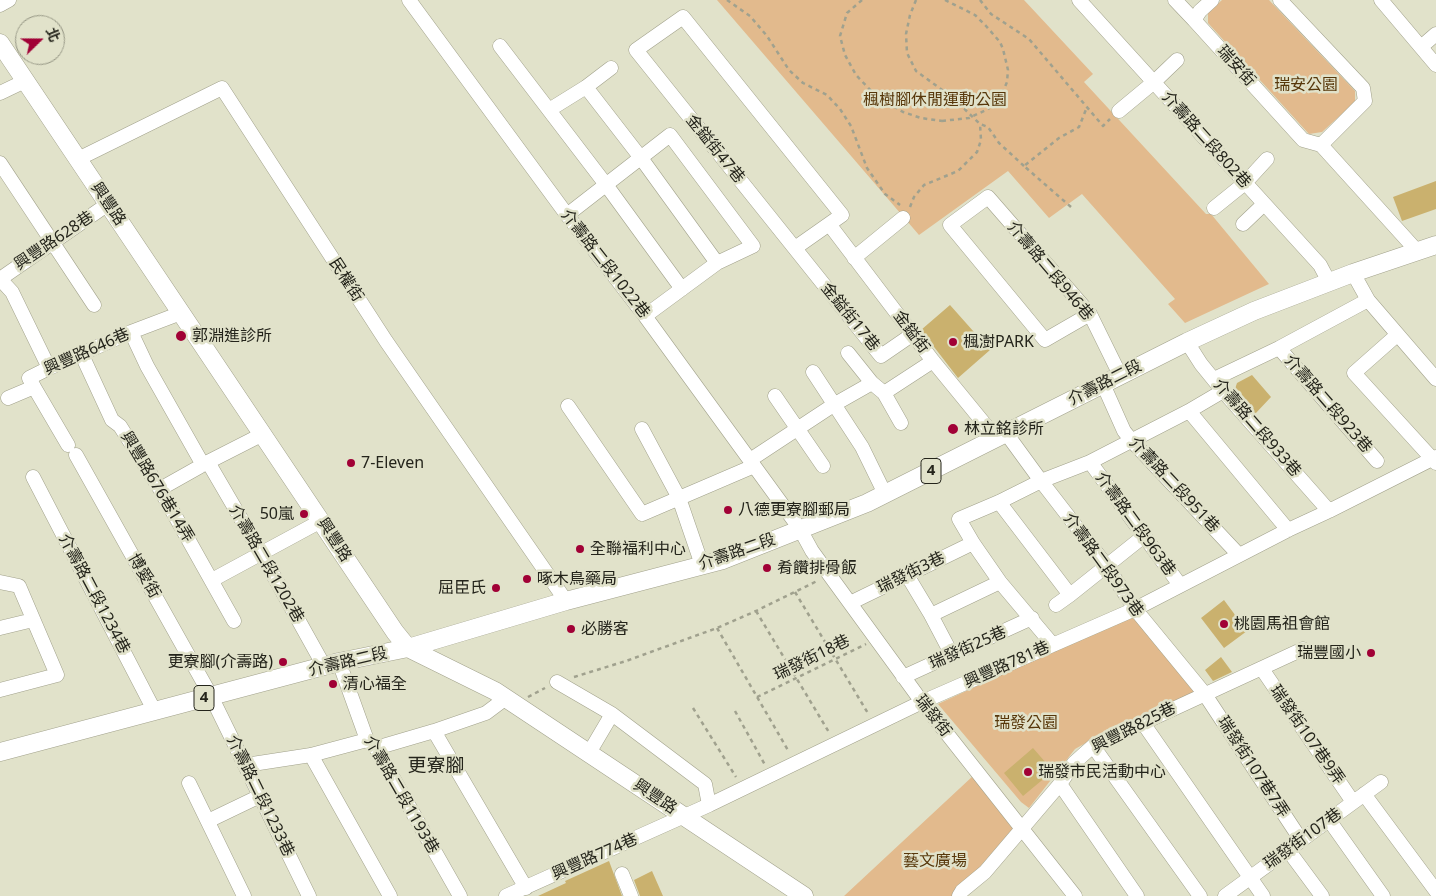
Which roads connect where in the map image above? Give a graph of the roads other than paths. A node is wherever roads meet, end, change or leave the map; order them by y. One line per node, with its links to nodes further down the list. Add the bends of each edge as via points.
1 (9, 0): 8 (street)
2 (409, 0): 34 (street, 介壽路二段1022巷)
3 (1079, 0): 18 (street, 介壽路二段802巷)
4 (1174, 0): 9 (street, 瑞安街)
5 (1212, 0): 9 (street)
6 (1280, 0): 23 (street, via 1363,88 1366,101)
7 (1381, 0): 13 (street)
8 (0, 5)
9 (1194, 20): 23 (street, 瑞安街, via 1304,140)
10 (1436, 34): 13 (street)
11 (1, 46): 17 (main road, 興豐路)
12 (500, 46): 21 (street)
13 (1421, 47): 15 (street)
14 (1177, 60): 18 (street)
15 (1436, 65)
16 (611, 68): 19 (street)
17 (25, 80): 20 (street); 25 (main road, 興豐路)
18 (1154, 82): 22 (street); 28 (street, 介壽路二段802巷)
19 (586, 87): 21 (street); 24 (street)
20 (0, 93)
21 (549, 110): 29 (street)
22 (1119, 111)
23 (1321, 145): 40 (street, 瑞安街)
24 (641, 158): 29 (street); 43 (street); 43 (street, via 670,134 753,246)
25 (78, 159): 30 (main road, 興豐路); 110 (street, 民權街, via 222,88 386,341)
26 (1267, 159): 28 (street)
27 (0, 163): 37 (street)
28 (1246, 183): 31 (street, 介壽路二段802巷); 32 (street)
29 (607, 186): 34 (street); 47 (street)
30 (108, 204): 37 (street, 興豐路628巷); 50 (main road, 興豐路)
31 (1264, 204): 36 (street); 46 (street, 介壽路二段802巷, via 1320,265)
32 (1214, 208)
33 (904, 212): 41 (street)
34 (567, 215): 52 (street, 介壽路二段1022巷)
35 (829, 224): 39 (street); 39 (street, 金鎰街47巷, via 842,215 683,17 636,50); 41 (street, 金鎰街)
36 (1243, 224)
37 (53, 242): 45 (street, 興豐路628巷); 49 (street)
38 (1436, 245): 40 (main road, 介壽路二段 / 4)
39 (795, 248): 54 (street, 金鎰街17巷, via 881,356)
40 (1417, 251): 44 (main road, 介壽路二段 / 4)
41 (854, 258): 54 (street, 金鎰街)
42 (0, 262): 45 (street, via 5,269)
43 (717, 262): 47 (street)
44 (1354, 273): 46 (main road, 介壽路二段 / 4); 48 (street)
45 (0, 279): 61 (street, via 12,292)
46 (1328, 282): 56 (main road, 介壽路二段 / 4)
47 (682, 289): 52 (street)
48 (1368, 300): 55 (street); 57 (street)
49 (94, 305)
50 (181, 313): 53 (street, 興豐路646巷); 79 (main road, 興豐路)
51 (1090, 314): 51 (street, 介壽路二段946巷, via 988,197 950,225 1045,340); 63 (street, 介壽路二段946巷)
52 (645, 316): 86 (street, 介壽路二段1022巷)
53 (131, 332): 58 (street, 興豐路646巷); 85 (street, 介壽路二段1202巷, via 147,366)
54 (912, 334): 60 (street, 金鎰街)
55 (1397, 335): 65 (street); 82 (street, via 1354,373)
56 (1187, 342): 63 (main road, 介壽路二段 / 4); 64 (street, 介壽路二段933巷)
57 (1279, 348): 64 (street); 83 (street, 介壽路二段923巷)
58 (82, 353): 61 (street, 興豐路646巷); 90 (street, 興豐路676巷14弄, via 112,420 120,426)
59 (848, 353): 66 (street)
60 (933, 361): 70 (street); 80 (street, 金鎰街)
61 (49, 368): 68 (street, 興豐路646巷, via 29,378)
62 (813, 372): 73 (street)
63 (1120, 376): 67 (main road, 介壽路二段 / 4)
64 (1214, 379): 69 (street, 介壽路二段933巷)
65 (1436, 379)
66 (872, 383): 70 (street); 73 (street)
67 (1103, 384): 80 (main road, 介壽路二段 / 4); 81 (street, 介壽路二段951巷)
68 (34, 387): 72 (street, 興豐路646巷); 129 (street, 博愛街)
69 (1223, 391): 75 (street); 94 (street, 介壽路二段933巷)
70 (884, 393): 76 (street)
71 (775, 396): 77 (street)
72 (8, 398)
73 (836, 404): 77 (street); 91 (street)
74 (568, 406): 92 (street, via 642,514)
75 (1189, 411): 81 (street); 97 (street)
76 (901, 423)
77 (798, 428): 86 (street); 87 (street)
78 (642, 429): 92 (street)
79 (263, 434): 85 (street); 95 (main road, 興豐路)
80 (1001, 436): 89 (street, 介壽路二段973巷); 91 (main road, 介壽路二段 / 4)
81 (1132, 441): 84 (street); 101 (street, 介壽路二段951巷)
82 (1435, 460): 94 (street, 興豐路781巷)
83 (1378, 461)
84 (1090, 462): 89 (street); 98 (street, 介壽路二段963巷)
85 (205, 463): 90 (street); 100 (street, 介壽路二段1202巷)
86 (752, 463): 92 (street); 96 (street, 介壽路二段1022巷)
87 (823, 466)
88 (32, 477): 132 (street, 介壽路二段1234巷)
89 (1041, 481): 93 (street); 103 (street, 介壽路二段973巷)
90 (160, 489): 105 (street, 興豐路676巷14弄)
91 (885, 494): 96 (main road, 介壽路二段 / 4)
92 (679, 498): 102 (street)
93 (999, 502): 99 (street, via 959,519); 109 (street)
94 (1329, 511): 97 (street, 興豐路781巷)
95 (322, 521): 100 (street); 120 (main road, 興豐路)
96 (800, 529): 102 (main road, 介壽路二段 / 4, via 723,560); 111 (street, 瑞發街)
97 (1288, 530): 101 (street, 興豐路781巷)
98 (1144, 536): 103 (street); 108 (street, 介壽路二段963巷)
99 (973, 543): 104 (street, 瑞發街3巷); 107 (street)
100 (261, 553): 105 (street); 123 (street, 介壽路二段1202巷)
101 (1239, 555): 108 (street, 興豐路781巷)
102 (702, 565): 110 (main road, 介壽路二段 / 4)
103 (1106, 566): 109 (street); 113 (street, 介壽路二段973巷)
104 (907, 575): 111 (street, 瑞發街3巷); 114 (street)
105 (212, 580): 117 (street, 興豐路676巷14弄)
106 (0, 582): 116 (street, via 19,586)
107 (1000, 582): 114 (street); 115 (street)
108 (1180, 585): 113 (street, 興豐路781巷)
109 (1070, 595): 112 (street)
110 (566, 601): 120 (main road, 介壽路二段 / 4)
111 (850, 603): 125 (street, 瑞發街)
112 (1056, 605)
113 (1135, 609): 119 (street, 興豐路781巷); 128 (street, 介壽路二段973巷)
114 (931, 615): 122 (street)
115 (1032, 618): 119 (street); 122 (street, 瑞發街25巷)
116 (33, 620): 118 (street); 127 (street, via 57,675)
117 (234, 621)
118 (0, 628)
119 (1053, 645): 131 (street, 興豐路781巷)
120 (408, 648): 123 (main road, 介壽路二段 / 4); 130 (main road, 興豐路)
121 (1303, 649): 124 (street, 興豐路825巷)
122 (952, 655): 125 (street, 瑞發街25巷)
123 (332, 664): 129 (main road, 介壽路二段 / 4); 136 (street, 介壽路二段1193巷)
124 (1262, 668): 128 (street, 興豐路825巷); 146 (street, 瑞發街107巷9弄)
125 (903, 677): 131 (street, 瑞發街)
126 (557, 682): 133 (street)
127 (0, 690)
128 (1204, 693): 134 (street, 興豐路825巷); 152 (street, 瑞發街107巷7弄)
129 (211, 696): 132 (main road, 介壽路二段 / 4); 141 (street, 介壽路二段1233巷)
130 (511, 702): 135 (street); 139 (main road, 興豐路)
131 (922, 702): 147 (street, 興豐路781巷); 151 (street, 瑞發街)
132 (155, 712): 138 (main road, 介壽路二段 / 4)
133 (612, 714): 139 (street); 147 (street, via 705,784)
134 (1143, 723): 137 (street, 興豐路825巷); 155 (street)
135 (434, 731): 136 (street); 156 (street)
136 (372, 744): 140 (street); 161 (street, 介壽路二段1193巷)
137 (1093, 746): 144 (street, 興豐路825巷, via 1074,763); 168 (street)
138 (0, 752)
139 (589, 753): 148 (main road, 興豐路)
140 (311, 755): 141 (street); 160 (street)
141 (246, 765): 145 (street, 介壽路二段1233巷)
142 (1381, 782): 146 (street, 瑞發街107巷)
143 (189, 783): 150 (street)
144 (1060, 784): 151 (street, 興豐路825巷); 167 (street)
145 (260, 796): 150 (street); 159 (street, 介壽路二段1233巷)
146 (1359, 798): 149 (street, 瑞發街107巷); 157 (street, 瑞發街107巷9弄)
147 (709, 805): 148 (street, 興豐路781巷)
148 (684, 816): 156 (street, 興豐路774巷); 164 (main road, 興豐路)
149 (1329, 820): 152 (street, 瑞發街107巷); 172 (street)
150 (208, 821): 158 (street)
151 (1022, 828): 165 (street, 興豐路825巷); 166 (street, 瑞發街)
152 (1302, 840): 153 (street, 瑞發街107巷)
153 (1288, 850): 155 (street, 瑞發街107巷); 171 (street)
154 (622, 874): 163 (street)
155 (1250, 878): 169 (street, 瑞發街107巷); 170 (street)
156 (526, 888): 162 (street, 興豐路774巷)
157 (1436, 891)
158 (244, 896)
159 (309, 896)
160 (390, 896)
161 (460, 896)
162 (506, 896)
163 (631, 896)
164 (802, 896)
165 (959, 896)
166 (1075, 896)
167 (1137, 896)
168 (1200, 896)
169 (1226, 896)
170 (1263, 896)
171 (1322, 896)
172 (1383, 896)

